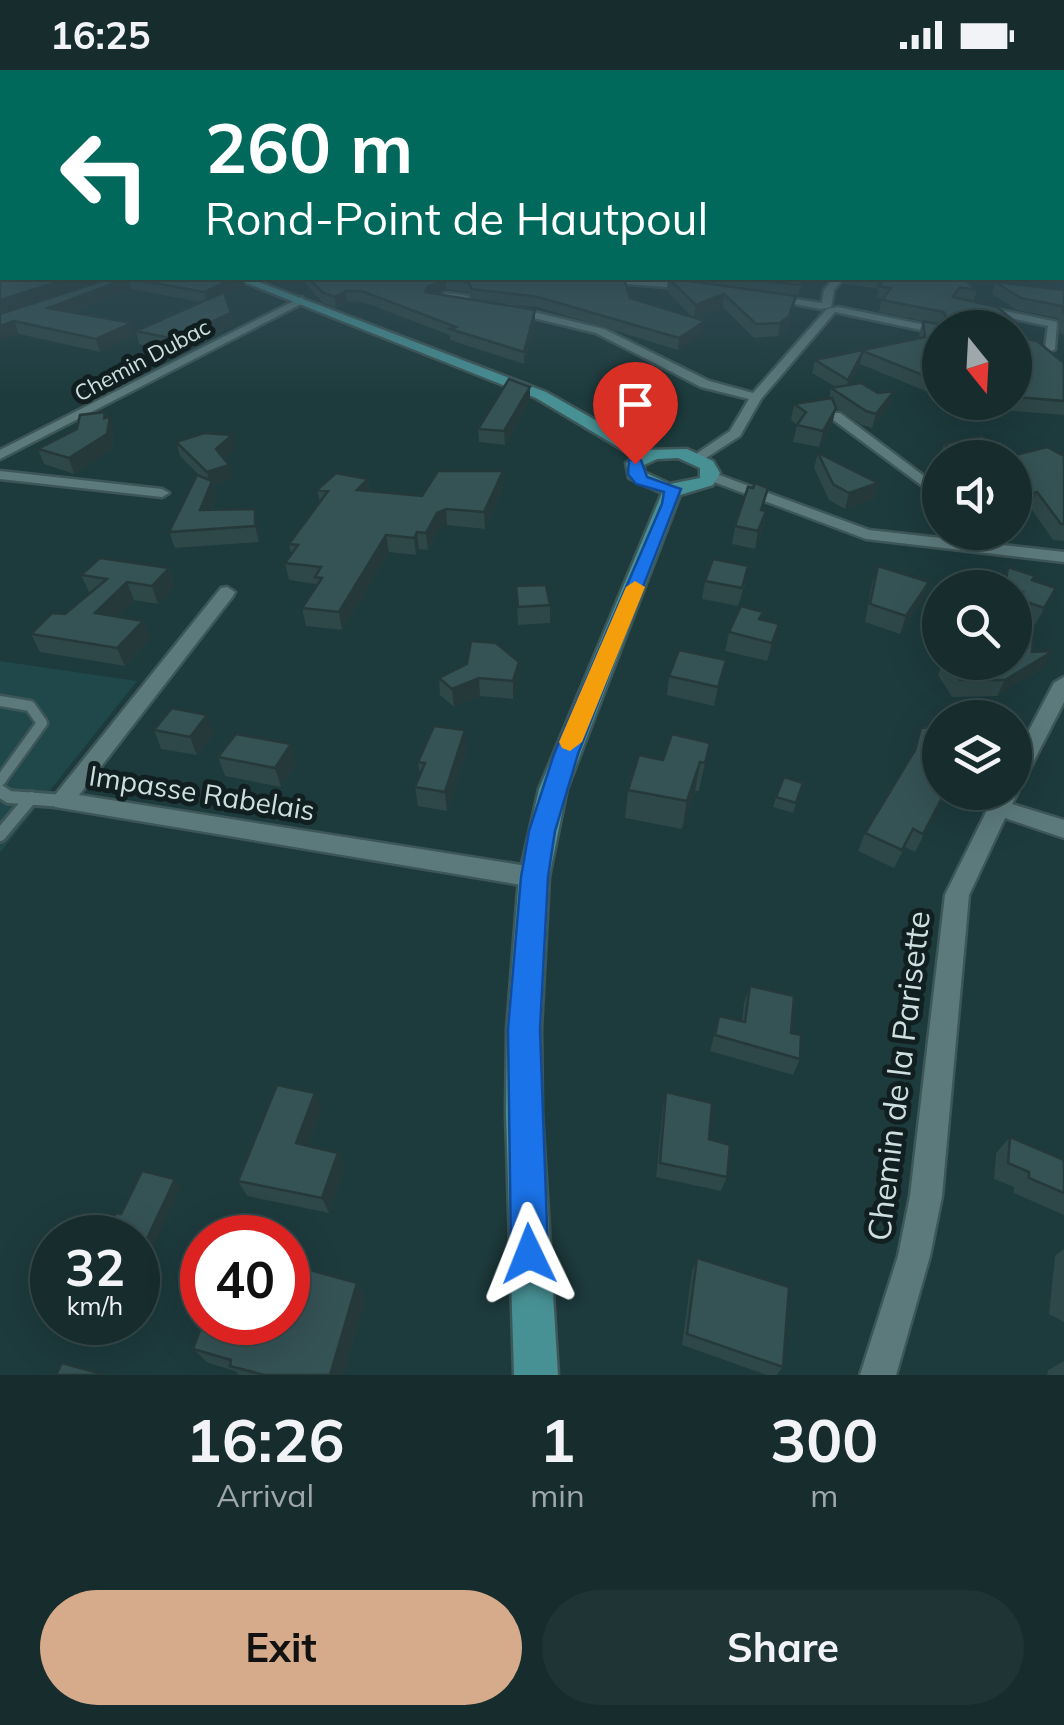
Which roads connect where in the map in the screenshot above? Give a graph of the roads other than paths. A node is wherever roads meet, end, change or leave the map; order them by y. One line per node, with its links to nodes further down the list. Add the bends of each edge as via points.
1 (245, 280): 7 (street)
2 (838, 280): 12 (street, via 829,290)
3 (620, 281): 4 (street)
4 (692, 282): 5 (street)
5 (710, 289)
6 (748, 295): 12 (street)
7 (302, 300): 19 (street, Chemin Dubac); 20 (street, via 541,395)
8 (465, 302): 9 (street)
9 (480, 304)
10 (956, 305): 15 (street, via 1053,324)
11 (496, 307): 17 (street, via 600,331 704,384)
12 (829, 308): 13 (street); 17 (street)
13 (922, 327)
14 (1032, 346): 15 (street)
15 (1050, 350): 16 (street)
16 (1064, 352)
17 (756, 397): 21 (street, via 735,433)
18 (836, 416): 24 (street)
19 (0, 455)
20 (646, 456): 21 (street); 25 (street, via 635,464 635,474)
21 (698, 459): 23 (street)
22 (0, 474): 26 (street)
23 (711, 476): 25 (street, via 699,486); 27 (street, via 853,530)
24 (922, 480)
25 (673, 489): 42 (street, via 554,789)
26 (162, 493)
27 (922, 539)
28 (1000, 550): 29 (street)
29 (1064, 556)
30 (226, 592): 37 (street, Impasse Rabelais)
31 (1064, 683): 33 (street)
32 (0, 701): 34 (lane, via 30,706 42,723)
33 (1032, 744)
34 (0, 781)
35 (3, 795): 36 (lane)
36 (31, 798): 37 (lane); 41 (lane)
37 (62, 800): 42 (street, Impasse Rabelais)
38 (998, 810): 44 (street, Chemin de la Parisette, via 956,896 926,1196)
39 (1024, 810): 40 (street)
40 (1064, 829)
41 (0, 836)
42 (534, 877): 43 (street, via 524,1063)
43 (536, 1375)
44 (878, 1375)

